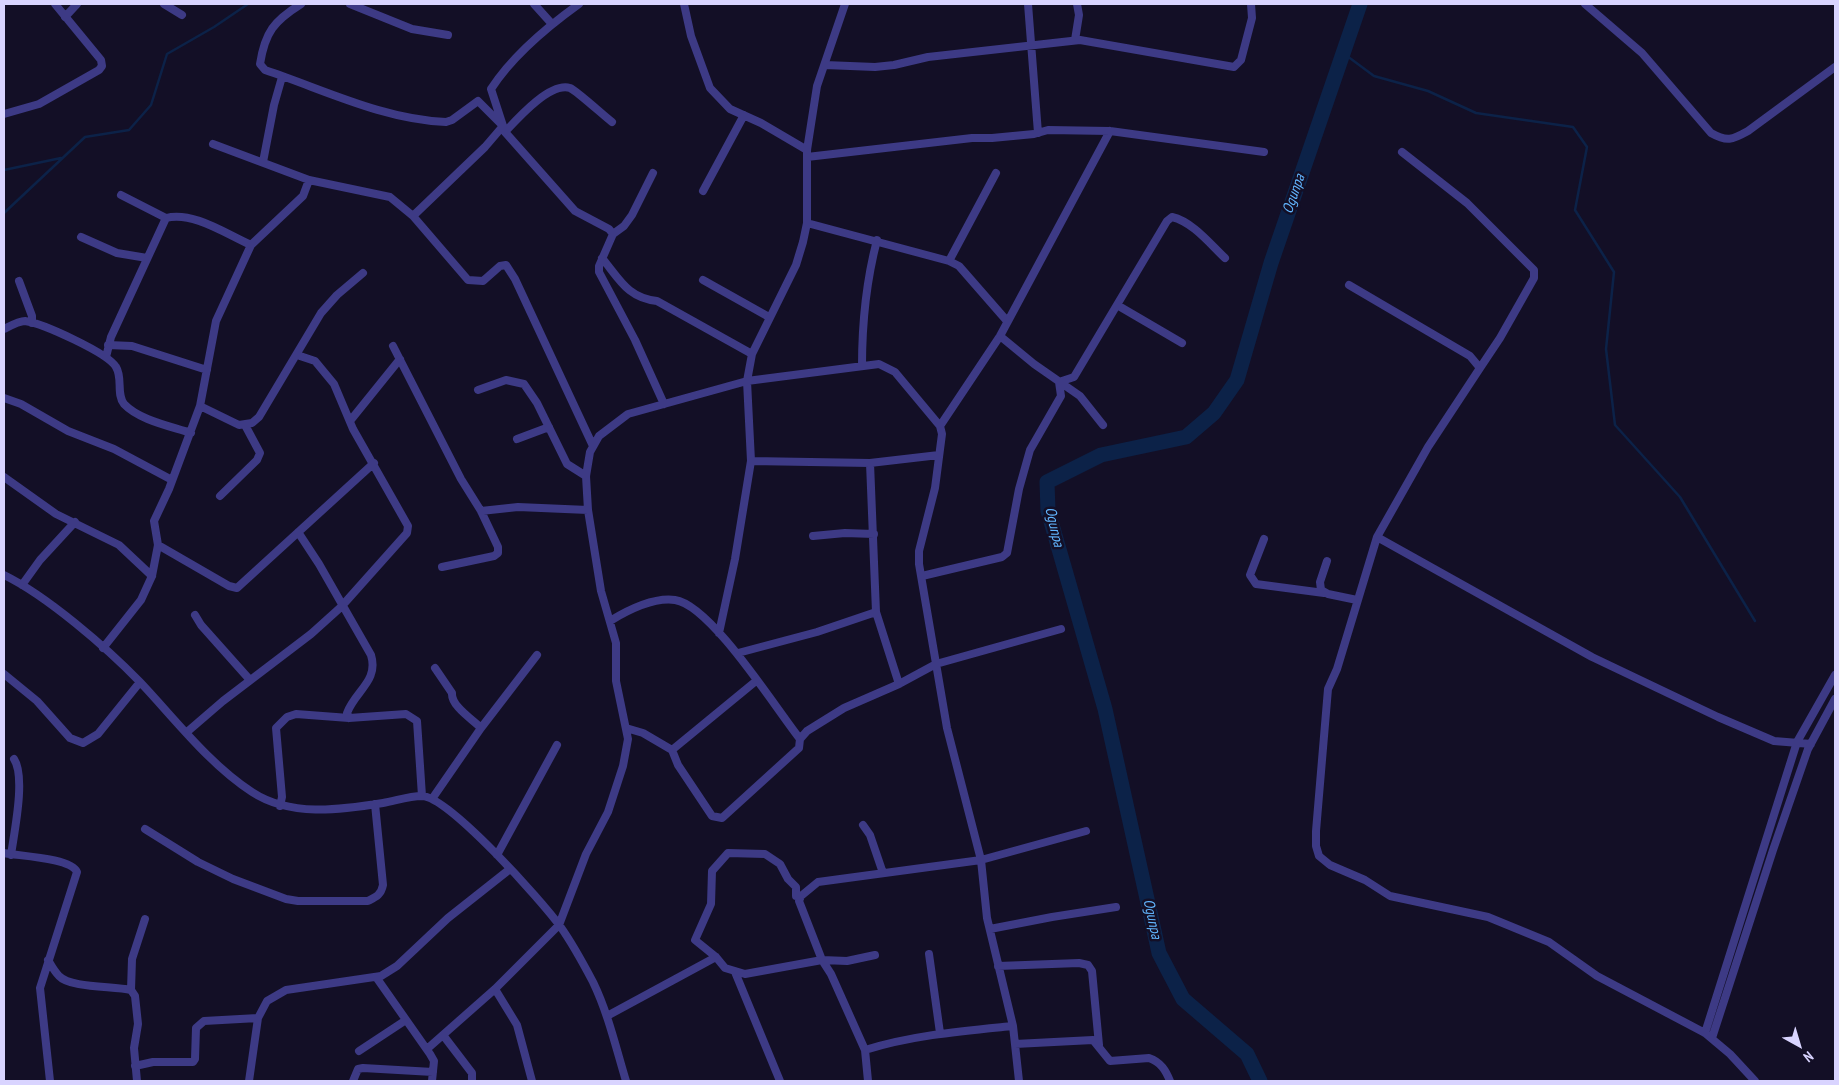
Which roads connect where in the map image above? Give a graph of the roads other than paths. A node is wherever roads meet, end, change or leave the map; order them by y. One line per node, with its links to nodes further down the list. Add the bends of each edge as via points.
1 (55, 4): 15 (street)
2 (77, 4): 15 (street)
3 (164, 4): 14 (street)
4 (301, 4): 22 (street, via 277,20 262,49 260,64 265,70)
5 (350, 4): 17 (street, via 412,29)
6 (534, 4): 16 (street)
7 (579, 4): 16 (street)
8 (684, 4): 26 (street, via 691,36 710,88 730,109)
9 (845, 4): 20 (street)
10 (1028, 4): 19 (street)
11 (1077, 4): 18 (street, via 1079,15)
12 (1251, 4): 18 (street, via 1252,18 1241,60 1234,67)
13 (1585, 4): 21 (street, via 1642,53 1711,133 1722,140 1736,138 1748,131)
14 (182, 15)
15 (65, 17): 25 (street, via 101,60 102,66 39,104)
16 (552, 24): 23 (street)
17 (448, 35)
18 (1075, 40): 19 (street)
19 (1031, 45): 20 (street, via 928,57 875,67); 30 (street)
20 (825, 65): 34 (street, via 818,86)
21 (1835, 67)
22 (282, 77): 24 (street, via 399,116 433,121 452,120); 35 (street)
23 (491, 89): 24 (street); 28 (street)
24 (478, 101): 28 (street)
25 (4, 114)
26 (744, 115): 34 (street); 39 (street)
27 (612, 122): 28 (street, via 572,88 561,87 549,92)
28 (504, 129): 41 (street, via 496,132 486,147); 44 (street, via 575,211)
29 (1110, 131): 30 (street, via 1048,130); 32 (street); 58 (street)
30 (1038, 133): 34 (street)
31 (213, 144): 35 (street)
32 (1264, 152)
33 (1402, 152): 70 (street, via 1467,203 1534,270 1534,278)
34 (807, 154): 43 (street)
35 (263, 162): 38 (street)
36 (653, 173): 44 (street, via 632,214)
37 (996, 173): 51 (street)
38 (309, 180): 41 (street, via 390,196); 47 (street, via 303,196)
39 (704, 191)
40 (121, 196): 42 (street)
41 (413, 216): 85 (street, via 468,280 482,281 506,265)
42 (166, 218): 47 (street, via 176,215 198,221); 48 (street)
43 (807, 222): 46 (street); 57 (street, via 796,265)
44 (613, 234): 49 (street)
45 (82, 237): 48 (street, via 117,253)
46 (877, 240): 51 (street); 69 (street, via 867,278)
47 (251, 245): 71 (street, via 216,321)
48 (147, 258): 63 (street)
49 (602, 258): 65 (street, via 634,295 648,302 658,301); 76 (street, via 599,266 602,278)
50 (1226, 258): 56 (street, via 1193,228 1172,217)
51 (949, 261): 58 (street, via 959,266)
52 (363, 273): 66 (street, via 321,313)
53 (703, 280): 57 (street)
54 (19, 281): 59 (street)
55 (1350, 285): 70 (street, via 1470,356)
56 (1117, 305): 62 (street); 73 (street, via 1074,377)
57 (769, 316): 65 (street)
58 (1007, 321): 61 (street)
59 (32, 323): 60 (street, via 23,321); 67 (street, via 54,330)
60 (4, 329)
61 (1000, 336): 73 (street); 81 (street)
62 (1182, 343)
63 (108, 345): 67 (street); 71 (street, via 132,346)
64 (393, 346): 68 (street)
65 (752, 354): 72 (street)
66 (297, 355): 78 (street, via 308,357 321,367 334,384); 80 (street, via 259,417)
67 (106, 357): 83 (street, via 118,369 121,399 125,404 146,417)
68 (400, 359): 78 (street); 95 (street, via 461,479)
69 (862, 366): 72 (street); 81 (street, via 879,364 895,372)
70 (1480, 368): 100 (street, via 1428,447)
71 (207, 370): 77 (street)
72 (747, 381): 76 (street); 87 (street)
73 (1059, 382): 79 (street, via 1080,396); 107 (street, via 1060,396 1030,450 1019,489 1008,553)
74 (478, 390): 82 (street, via 506,380 524,384)
75 (4, 398): 92 (street)
76 (664, 404): 85 (street, via 628,414 598,436)
77 (200, 406): 80 (street); 83 (street)
78 (350, 421): 88 (street)
79 (1103, 425)
80 (245, 426): 93 (street, via 260,453 257,460)
81 (940, 426): 86 (street)
82 (548, 427): 84 (street); 90 (street, via 567,464)
83 (190, 434): 92 (street)
84 (517, 439)
85 (593, 446): 90 (street)
86 (939, 454): 89 (street); 107 (street, via 935,488 919,551)
87 (751, 461): 89 (street); 116 (street)
88 (374, 463): 97 (street); 111 (street, via 408,526 407,533)
89 (870, 463): 98 (street)
90 (586, 476): 94 (street)
91 (4, 477): 96 (street, via 56,514)
92 (172, 480): 102 (street, via 154,521)
93 (220, 496)
94 (588, 510): 95 (street, via 518,507); 114 (street, via 601,591)
95 (481, 511): 104 (street, via 498,553)
96 (75, 522): 106 (street, via 119,545); 108 (street)
97 (298, 532): 102 (street, via 238,588); 111 (street)
98 (874, 534): 99 (street); 112 (street)
99 (813, 536)
100 (1377, 537): 110 (street); 134 (street, via 1601,661 1718,718 1774,741)
101 (1264, 539): 109 (street, via 1250,575 1256,584)
102 (158, 546): 106 (street)
103 (1327, 562): 109 (street, via 1320,586)
104 (442, 567)
105 (4, 575): 108 (street)
106 (152, 576): 117 (street, via 141,600)
107 (922, 576): 120 (street)
108 (22, 585): 117 (street)
109 (1324, 593): 110 (street)
110 (1357, 600): 173 (street, via 1328,689 1316,831 1319,856 1390,896 1488,917 1549,942 1597,976)
111 (341, 606): 124 (street, via 311,634); 129 (street, via 374,664 371,678 349,707)
112 (876, 612): 118 (street); 127 (street)
113 (195, 615): 124 (street)
114 (610, 621): 116 (street, via 659,600 676,600 691,608); 131 (street, via 616,643 616,680)
115 (1061, 629): 120 (street)
116 (719, 633): 118 (street)
117 (103, 648): 126 (street)
118 (738, 653): 125 (street)
119 (537, 655): 130 (street)
120 (936, 664): 127 (street); 148 (street, via 948,728)
121 (435, 668): 130 (street, via 458,706)
122 (4, 674): 126 (street, via 37,702 70,738 82,743 98,734)
123 (1835, 675): 134 (street)
124 (250, 680): 132 (street)
125 (756, 681): 133 (street); 137 (street)
126 (140, 682): 132 (street)
127 (899, 684): 133 (street, via 844,708 807,731)
128 (1835, 699): 135 (street)
129 (349, 718): 139 (street, via 406,714 418,721); 142 (street, via 296,714 280,721 276,728)
130 (480, 728): 140 (street)
131 (626, 728): 137 (street, via 643,733); 154 (street, via 628,739 623,766 608,812 586,854)
132 (187, 732): 142 (street, via 234,779)
133 (800, 739): 137 (street, via 799,748 722,818 712,816 678,765)
134 (1797, 742): 135 (street); 173 (street)
135 (1811, 744): 175 (street)
136 (557, 745): 147 (street)
137 (672, 750)
138 (14, 759): 146 (street, via 19,766 18,790)
139 (422, 796): 140 (street); 141 (street)
140 (432, 799): 147 (street, via 464,822)
141 (375, 804): 142 (street, via 319,810); 144 (street, via 382,885 381,892 368,901 286,899 198,862)
142 (280, 806)
143 (863, 825): 150 (street, via 870,835)
144 (145, 830)
145 (1086, 831): 148 (street)
146 (7, 854): 159 (street, via 47,859 76,868 76,878)
147 (496, 855): 149 (street)
148 (981, 860): 150 (street); 155 (street)
149 (510, 869): 154 (street); 165 (street, via 448,918 397,966)
150 (883, 873): 151 (street, via 818,882)
151 (801, 896): 158 (street, via 796,896 796,887 780,864 765,854 728,852 712,870 712,904 695,940); 160 (street, via 799,901)
152 (1116, 907): 155 (street)
153 (145, 918): 167 (street, via 132,959)
154 (559, 925): 166 (street); 168 (street, via 594,984)
155 (990, 929): 161 (street)
156 (875, 954): 160 (street, via 847,960)
157 (928, 954): 172 (street)
158 (716, 957): 162 (street, via 725,968); 168 (street)
159 (48, 960): 163 (street); 164 (street)
160 (822, 960): 162 (street, via 759,973); 179 (street)
161 (998, 966): 171 (street); 177 (street, via 1088,965 1092,971)
162 (735, 972): 191 (street)
163 (59, 976): 164 (street); 167 (street, via 76,985)
164 (42, 977): 183 (street, via 40,988)
165 (376, 977): 169 (street, via 286,990 267,1002); 170 (street)
166 (495, 989): 174 (street); 189 (street, via 517,1025)
167 (131, 990): 181 (street, via 135,996 138,1024 134,1048)
168 (607, 1016): 190 (street)
169 (258, 1018): 181 (street, via 204,1021 196,1028 193,1062 153,1062); 185 (street)
170 (406, 1020): 178 (street); 180 (street)
171 (1013, 1026): 172 (street); 176 (street)
172 (940, 1033): 179 (street)
173 (1704, 1033): 175 (street)
174 (443, 1035): 178 (street); 188 (street, via 472,1073)
175 (1712, 1038): 195 (street)
176 (1015, 1044): 177 (street, via 1093,1040); 193 (street)
177 (1099, 1045): 194 (street, via 1110,1061 1155,1060)
178 (426, 1049): 182 (street, via 434,1061)
179 (865, 1050): 192 (street)
180 (359, 1051)
181 (136, 1066): 184 (street)
182 (433, 1072): 186 (street, via 363,1068 358,1069); 187 (street)
183 (50, 1081)
184 (137, 1081)
185 (249, 1081)
186 (353, 1081)
187 (432, 1081)
188 (472, 1081)
189 (532, 1081)
190 (626, 1081)
191 (780, 1081)
192 (868, 1081)
193 (1019, 1081)
194 (1170, 1081)
195 (1755, 1081)

